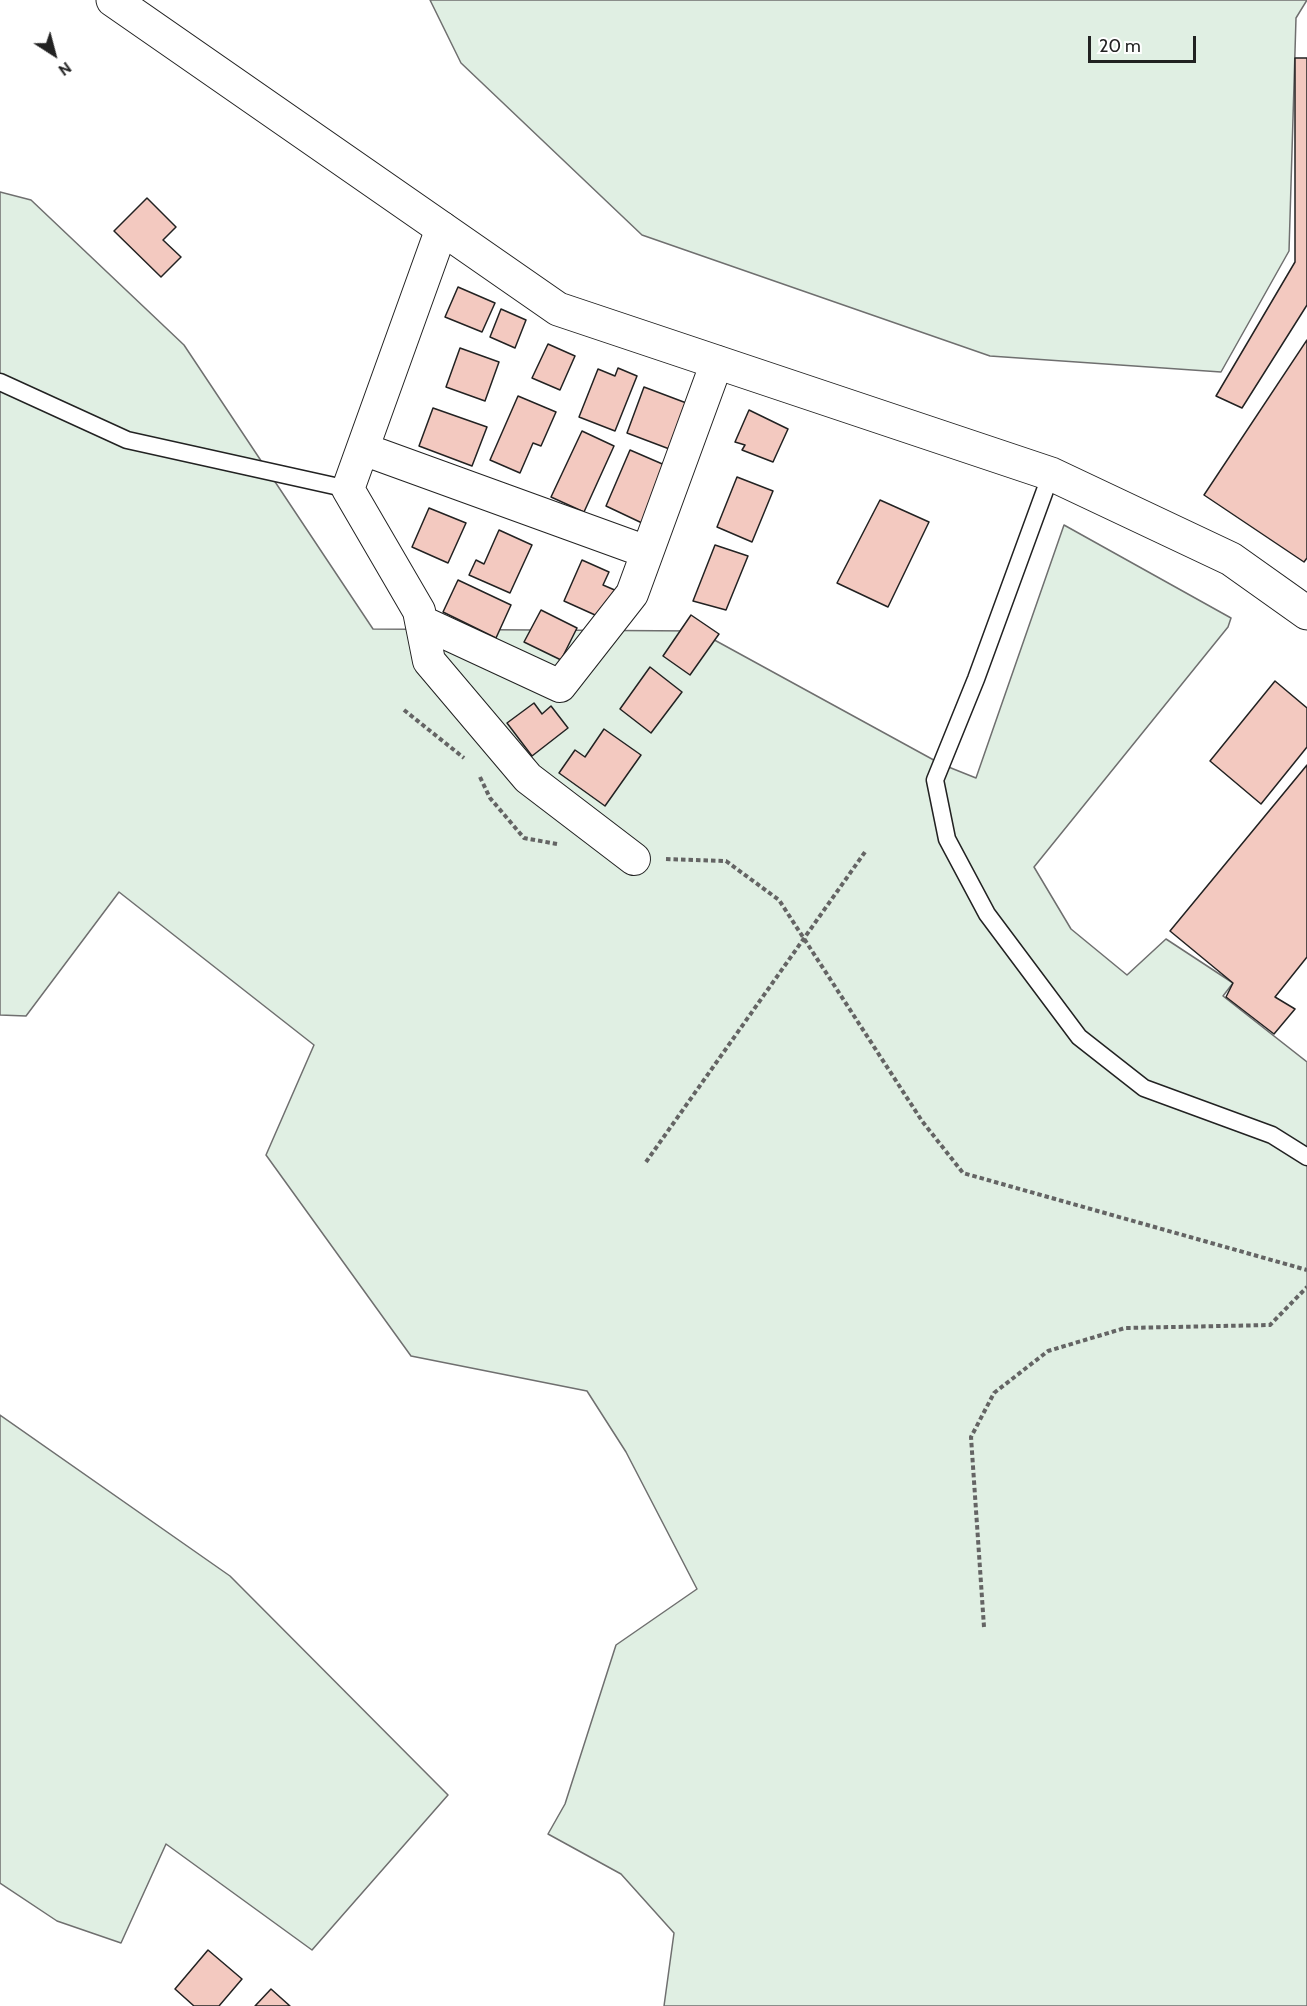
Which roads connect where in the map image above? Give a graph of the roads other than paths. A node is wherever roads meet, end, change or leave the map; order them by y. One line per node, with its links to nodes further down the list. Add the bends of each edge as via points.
1 (113, 0): 2 (street)
2 (442, 228): 3 (street, via 558,309); 5 (street)
3 (717, 362): 6 (street); 8 (street)
4 (0, 382): 7 (lane, via 127,440)
5 (363, 449): 7 (street); 8 (street)
6 (1051, 474): 9 (street, via 1231,559); 12 (lane, via 935,780 947,839 987,914 1079,1037 1144,1088 1272,1135)
7 (348, 489): 10 (street)
8 (647, 552): 10 (street, via 632,594 560,686)
9 (1307, 613)
10 (422, 622): 11 (street, via 429,661 528,778)
11 (634, 859)
12 (1307, 1157)

